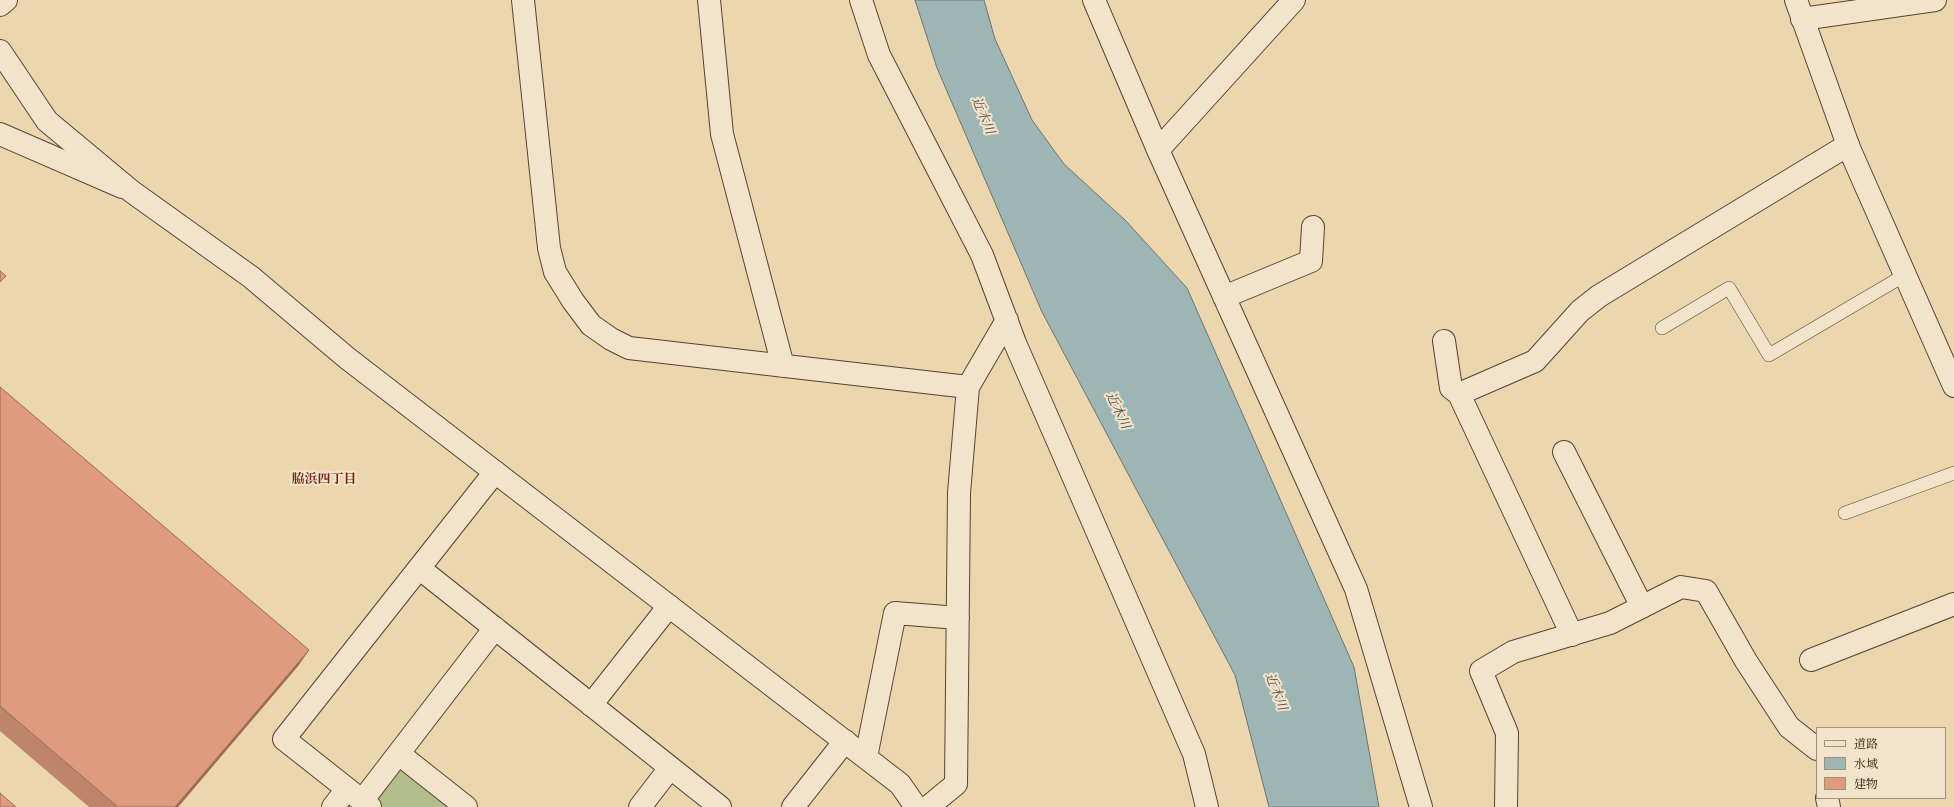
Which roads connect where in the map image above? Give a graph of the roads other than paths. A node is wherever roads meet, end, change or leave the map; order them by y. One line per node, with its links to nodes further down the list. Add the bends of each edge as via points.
1 (6, 0): 8 (street)
2 (523, 0): 21 (street, via 549,248 555,272 573,301 592,325 629,348)
3 (709, 0): 21 (street, via 722,134)
4 (860, 0): 18 (street, via 879,55 982,255)
5 (1094, 0): 13 (street)
6 (1294, 0): 13 (street)
7 (1935, 0): 9 (street)
8 (0, 5)
9 (1799, 9): 12 (street)
10 (0, 51): 14 (street, via 47,121)
11 (0, 134): 14 (street)
12 (1848, 145): 16 (street); 24 (street, via 1599,296 1580,311 1535,361)
13 (1158, 150): 17 (street)
14 (130, 191): 26 (street, via 251,277 347,358)
15 (1313, 228): 17 (street, via 1311,261)
16 (1905, 275): 19 (lane, via 1769,355 1729,288); 22 (street)
17 (1224, 297): 52 (street, via 1356,589)
18 (1007, 320): 23 (street); 51 (street, via 1194,754)
19 (1662, 328)
20 (1444, 342): 24 (street, via 1451,388)
21 (783, 366): 23 (street)
22 (1954, 386)
23 (968, 387): 33 (street, via 958,493)
24 (1460, 394): 35 (street)
25 (1564, 452): 32 (street)
26 (495, 472): 29 (street); 31 (street)
27 (1954, 473): 28 (lane)
28 (1845, 513)
29 (419, 568): 34 (street); 43 (street, via 284,739)
30 (1954, 604): 36 (street)
31 (669, 606): 37 (street); 38 (street)
32 (1642, 607): 35 (street, via 1610,623); 39 (street, via 1681,588 1706,591 1746,661 1789,727)
33 (958, 618): 41 (street, via 895,613); 50 (street, via 956,784)
34 (495, 628): 37 (street); 40 (street)
35 (1572, 635): 53 (street, via 1513,652 1481,671 1507,733)
36 (1811, 660)
37 (591, 705): 42 (street)
38 (844, 741): 41 (street); 48 (street)
39 (1816, 748)
40 (399, 754): 43 (street); 45 (street)
41 (866, 757): 49 (street, via 900,784)
42 (670, 768): 46 (street); 47 (street)
43 (360, 799): 44 (street)
44 (334, 807)
45 (466, 807)
46 (640, 807)
47 (720, 807)
48 (793, 807)
49 (916, 807)
50 (928, 807)
51 (1207, 807)
52 (1421, 807)
53 (1506, 807)

